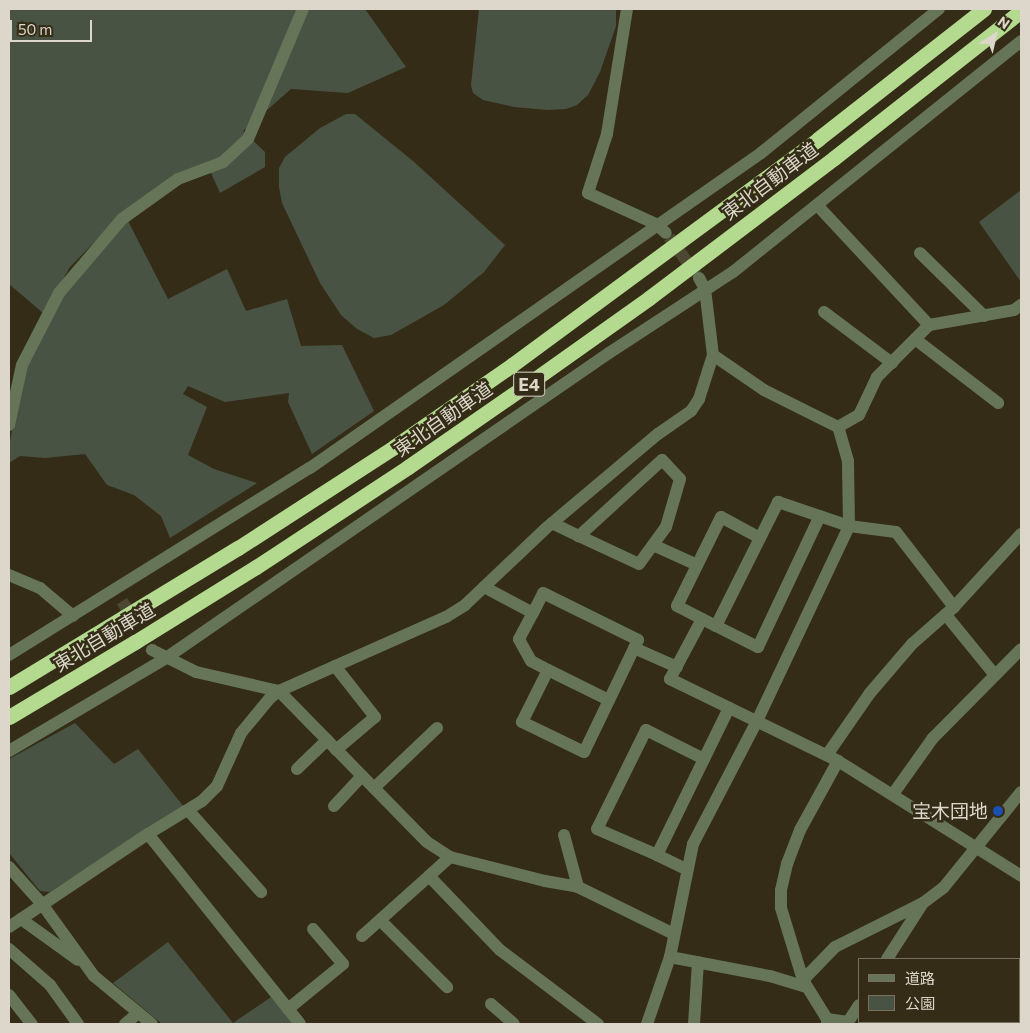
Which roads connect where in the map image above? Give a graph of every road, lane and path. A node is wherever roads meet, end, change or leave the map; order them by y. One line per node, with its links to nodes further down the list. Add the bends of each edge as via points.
1 (303, 9): 20 (street, via 248,139 223,162 178,179 122,219 58,293 22,365)
2 (627, 9): 8 (street, via 607,134 588,193)
3 (939, 9): 8 (street, via 761,153)
4 (984, 9): 46 (highway, 東北自動車道 / E4, via 818,139 512,365 394,447 238,548)
5 (1021, 11): 50 (highway, 東北自動車道 / E4, via 649,298 520,390 256,567)
6 (1021, 41): 7 (street)
7 (817, 205): 11 (street, via 733,272); 15 (street)
8 (656, 224): 9 (street); 34 (street, via 310,468 119,595)
9 (666, 233)
10 (920, 253): 14 (street)
11 (702, 283): 17 (street); 41 (street)
12 (824, 312): 18 (street)
13 (1019, 312): 14 (street)
14 (984, 316): 15 (street)
15 (929, 325): 16 (street)
16 (915, 339): 18 (street); 19 (street)
17 (713, 355): 21 (street, via 764,390); 23 (street, via 706,383 691,411 658,434)
18 (892, 363): 21 (street, via 878,378 859,415)
19 (998, 403)
20 (9, 425)
21 (838, 427): 24 (street, via 848,461)
22 (820, 516): 24 (street); 26 (street, via 778,502); 36 (street, via 758,648)
23 (552, 524): 25 (street); 31 (street)
24 (850, 526): 32 (street, via 896,532); 51 (street)
25 (579, 536): 28 (street, via 639,564); 28 (street, via 662,460 680,479 666,526)
26 (760, 538): 29 (street, via 721,517); 36 (street)
27 (1019, 541): 32 (street)
28 (653, 544): 29 (street)
29 (697, 565): 35 (street, via 677,606)
30 (9, 575): 34 (street, via 40,588)
31 (484, 587): 33 (street); 42 (street, via 465,606 446,617)
32 (950, 611): 45 (street); 55 (street, via 912,644 870,693)
33 (532, 613): 37 (street, via 544,593 638,640); 44 (street, via 519,639 531,661)
34 (73, 616): 40 (street)
35 (702, 619): 36 (street); 43 (street)
36 (716, 626)
37 (634, 648): 43 (street); 48 (street)
38 (1021, 649): 45 (street)
39 (152, 650): 41 (street)
40 (9, 655)
41 (166, 658): 47 (street, via 196,672); 54 (street)
42 (335, 666): 47 (street); 53 (street, via 375,717)
43 (677, 667): 49 (street, via 670,679)
44 (548, 670): 48 (street); 48 (street, via 522,722 584,752)
45 (995, 675): 62 (street, via 934,738)
46 (9, 687)
47 (279, 691): 53 (street); 64 (street, via 241,733 217,786)
48 (609, 700)
49 (729, 708): 51 (street); 56 (street)
50 (9, 717)
51 (757, 721): 55 (street); 71 (street, via 693,844)
52 (437, 728): 60 (street)
53 (332, 745): 58 (street); 59 (street)
54 (9, 751)
55 (826, 756): 57 (street)
56 (704, 759): 68 (street); 68 (street, via 646,730 597,829)
57 (838, 761): 62 (street); 89 (street, via 800,830 781,890 781,908)
58 (297, 769)
59 (362, 776): 60 (street); 63 (street)
60 (374, 788): 69 (street, via 427,842)
61 (1021, 792): 67 (street)
62 (893, 794): 67 (street)
63 (334, 806)
64 (188, 810): 65 (street); 75 (street)
65 (148, 834): 77 (street); 94 (street)
66 (564, 835): 74 (street)
67 (976, 847): 73 (street); 76 (street, via 944,887)
68 (657, 855): 71 (street)
69 (450, 857): 72 (street); 74 (street)
70 (9, 866): 77 (street)
71 (688, 870): 82 (street)
72 (429, 876): 79 (street); 104 (street, via 500,950)
73 (1021, 876)
74 (578, 887): 82 (street)
75 (261, 892)
76 (923, 903): 86 (street); 89 (street, via 835,947)
77 (42, 904): 78 (street); 88 (street)
78 (20, 919): 80 (street); 88 (street)
79 (380, 920): 83 (street); 90 (street)
80 (9, 927)
81 (313, 929): 94 (street, via 343,964)
82 (674, 934): 85 (street)
83 (362, 936)
84 (9, 949): 99 (street, via 50,985)
85 (670, 957): 87 (street); 105 (street)
86 (888, 958)
87 (698, 962): 89 (street); 106 (street)
88 (86, 966): 95 (street)
89 (804, 983): 96 (street)
90 (447, 987)
91 (9, 996): 98 (street)
92 (491, 1004): 103 (street)
93 (858, 1007): 97 (street)
94 (288, 1009): 102 (street)
95 (138, 1013): 100 (street); 101 (street)
96 (827, 1021): 97 (street)
97 (850, 1023)
98 (32, 1024)
99 (78, 1024)
100 (125, 1024)
101 (152, 1024)
102 (300, 1024)
103 (514, 1024)
104 (598, 1024)
105 (647, 1024)
106 (694, 1024)

